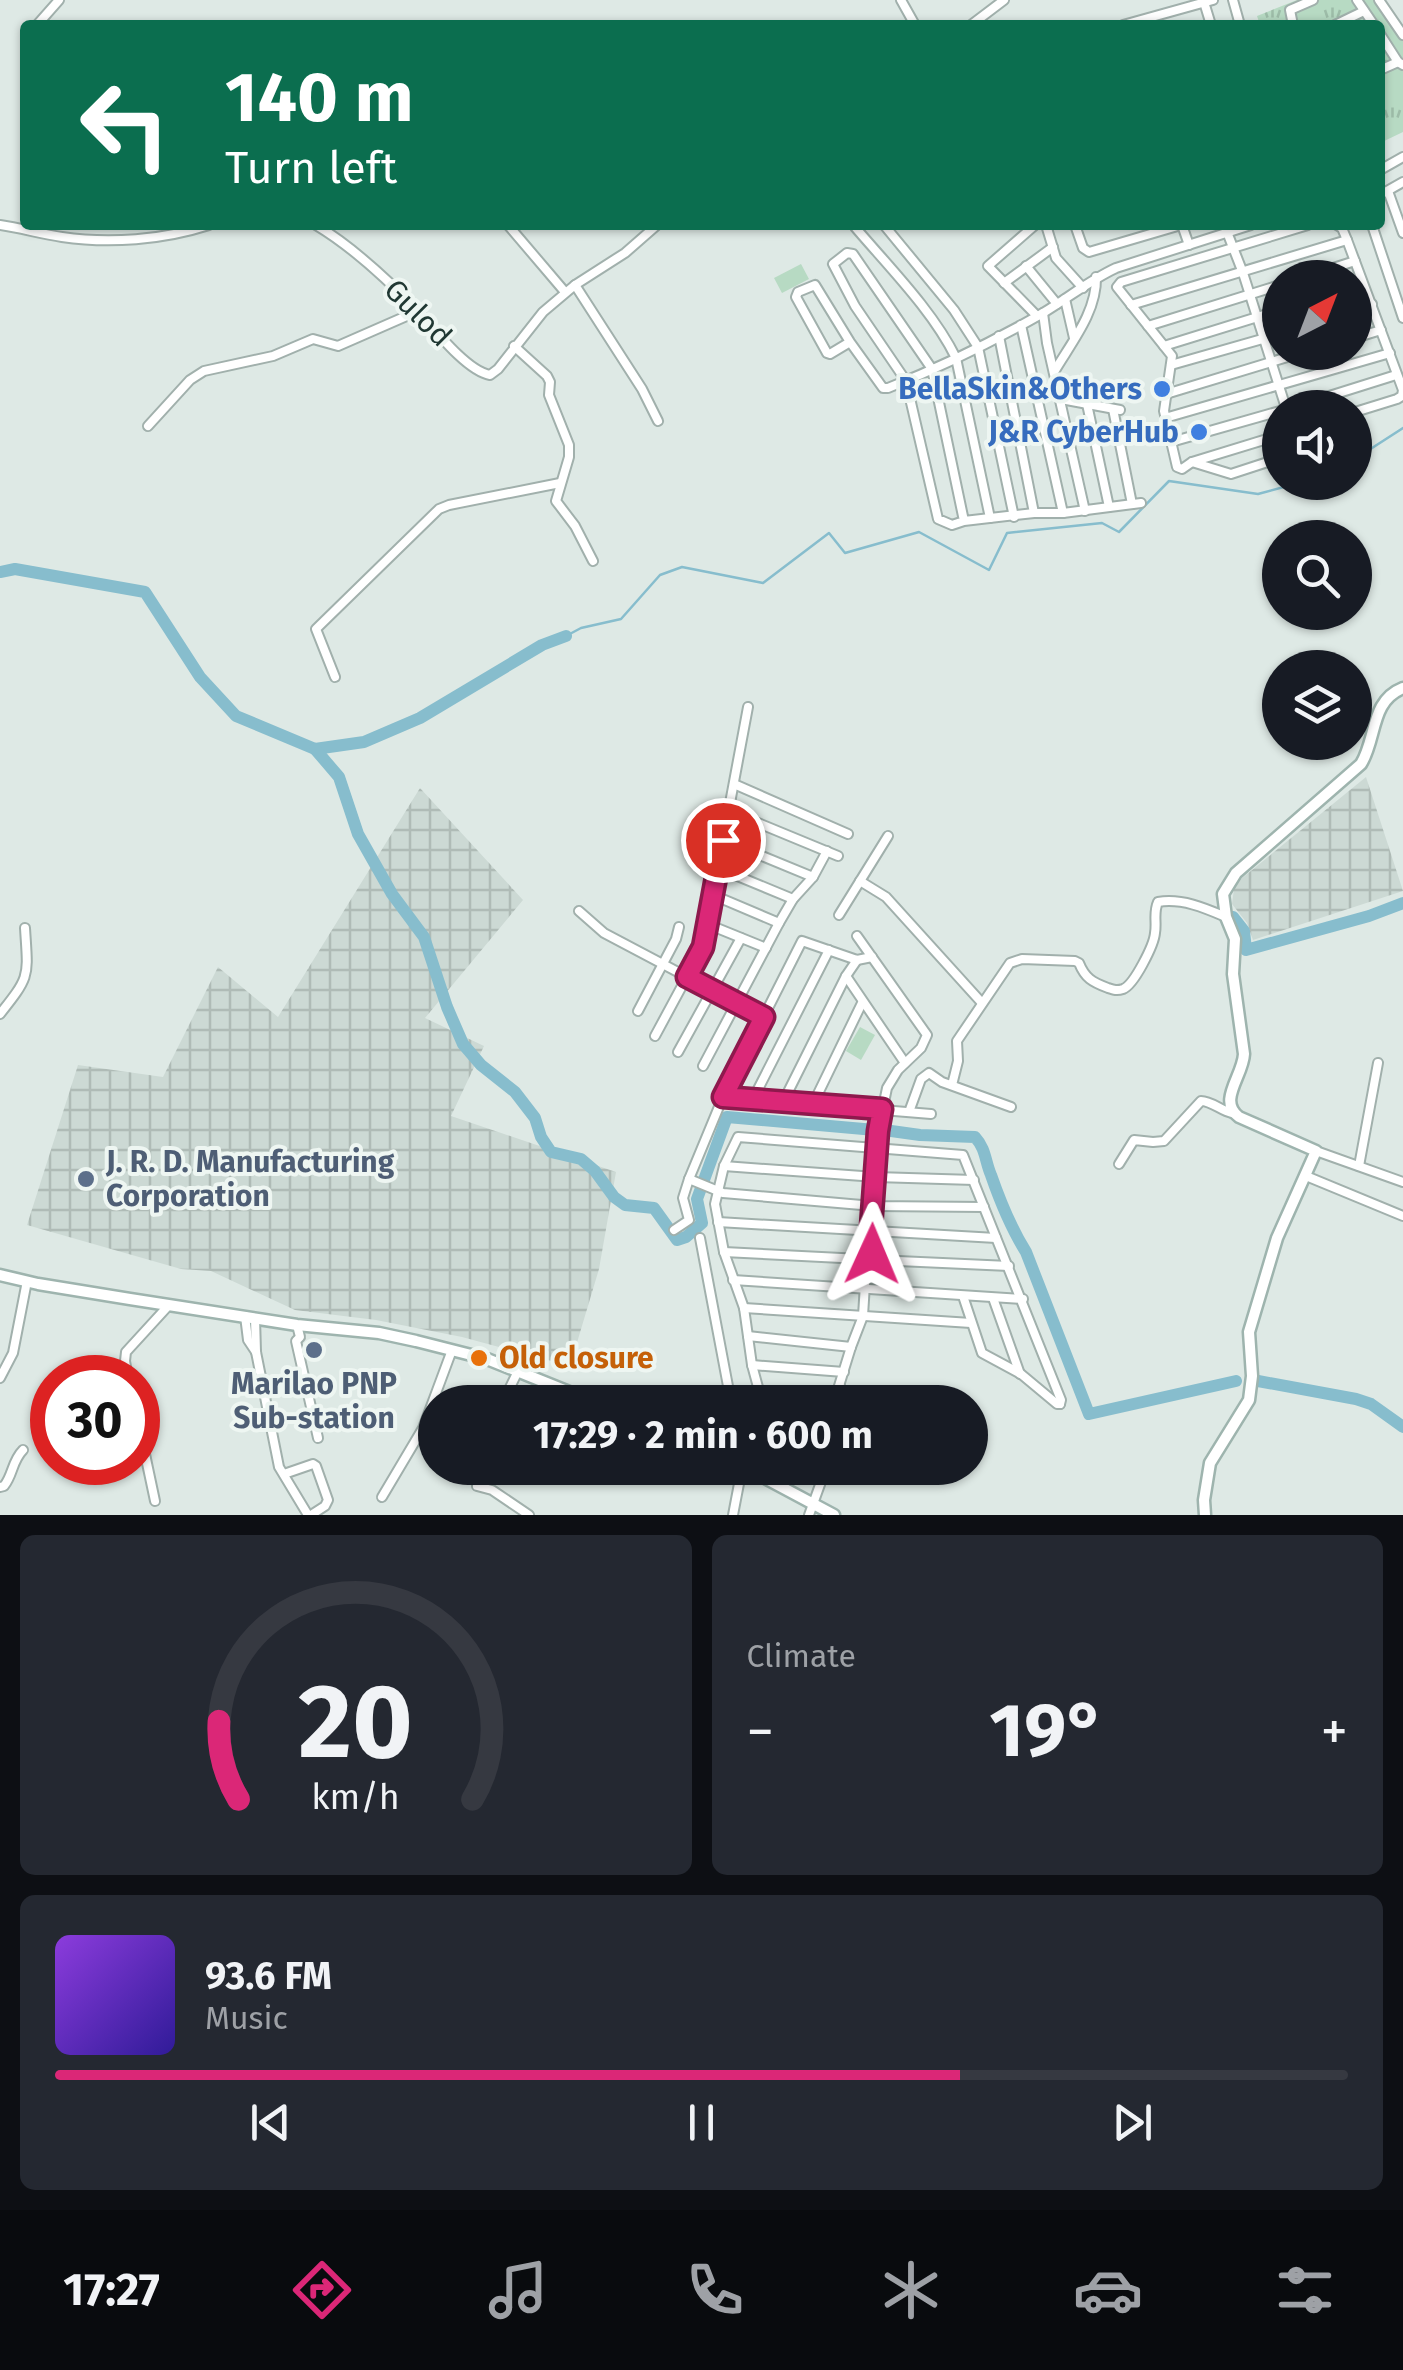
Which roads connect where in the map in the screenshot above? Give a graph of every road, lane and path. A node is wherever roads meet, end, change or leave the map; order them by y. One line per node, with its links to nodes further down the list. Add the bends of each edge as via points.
1 (60, 0): 9 (street)
2 (1004, 0): 10 (street)
3 (1313, 0): 13 (street, via 1290,10)
4 (1357, 0): 8 (street)
5 (1379, 0): 16 (street)
6 (1208, 1): 7 (street)
7 (1178, 11): 11 (street); 12 (street)
8 (1364, 11): 14 (street); 15 (street)
9 (42, 20)
10 (978, 20)
11 (1155, 20)
12 (1181, 20)
13 (1292, 20)
14 (1345, 20)
15 (1370, 20)
16 (1403, 35)
17 (1385, 42): 18 (street)
18 (1400, 63)
19 (1385, 195): 37 (street)
20 (30, 230): 21 (street, via 114,241)
21 (195, 230)
22 (325, 230): 57 (street, Gulod)
23 (512, 230): 52 (street)
24 (651, 230): 49 (street)
25 (855, 230): 75 (street, via 907,288)
26 (888, 230): 73 (street)
27 (1029, 230): 44 (street)
28 (1048, 230): 40 (street)
29 (1079, 230): 30 (street, via 1088,252)
30 (1165, 230)
31 (1184, 230): 39 (street)
32 (1234, 230): 36 (street)
33 (1291, 230): 41 (street)
34 (1343, 230): 38 (street)
35 (1374, 230): 61 (street)
36 (1227, 232): 39 (street); 41 (street)
37 (1403, 233)
38 (1347, 240): 43 (street); 46 (street)
39 (1189, 245): 47 (street)
40 (1053, 247): 45 (street); 50 (street)
41 (1232, 248): 46 (street); 56 (street, via 1121,282)
42 (980, 258): 44 (street)
43 (1355, 260)
44 (988, 266): 48 (street)
45 (1026, 266): 48 (street); 54 (street)
46 (1243, 273): 53 (street); 56 (street)
47 (1096, 277): 50 (street); 68 (street, via 1089,314)
48 (1004, 283): 58 (street)
49 (575, 285): 52 (street); 93 (street)
50 (1083, 288): 54 (street)
51 (1262, 290): 53 (street)
52 (565, 292): 71 (street)
53 (1250, 294): 60 (street); 63 (street)
54 (1061, 301): 58 (street); 68 (street)
55 (1372, 304): 64 (street)
56 (1131, 306): 63 (street)
57 (418, 311): 71 (street, Gulod, via 483,374 498,369); 94 (street, via 338,346 312,339 273,356 204,371)
58 (1040, 314): 62 (street); 80 (street)
59 (1262, 315): 60 (street)
60 (1257, 317): 65 (street); 72 (street)
61 (1403, 318)
62 (1020, 325): 67 (street); 103 (street)
63 (1148, 326): 72 (street)
64 (1381, 330): 66 (street); 74 (street)
65 (1262, 333)
66 (1372, 333)
67 (999, 336): 73 (street); 102 (street)
68 (1074, 338): 80 (street)
69 (1262, 340): 76 (street)
70 (850, 342): 70 (street, via 815,284 798,292 827,353); 82 (street, via 884,388)
71 (514, 346): 99 (street, via 550,382 568,445)
72 (1164, 346): 76 (street)
73 (978, 347): 75 (street); 104 (street)
74 (1390, 353): 81 (street); 83 (street)
75 (956, 358): 78 (street); 105 (street)
76 (1171, 365): 86 (street)
77 (1262, 365): 86 (street)
78 (932, 369): 82 (street); 82 (street, via 847,253 832,264); 106 (street)
79 (1275, 370): 83 (street)
80 (1054, 372): 88 (street)
81 (1396, 375): 85 (street); 87 (street)
82 (906, 381): 106 (street, via 938,519)
83 (1280, 386): 84 (street); 92 (street)
84 (1281, 390)
85 (1347, 390)
86 (1166, 394): 92 (street)
87 (1402, 396): 90 (street)
88 (1062, 399): 89 (street); 101 (street)
89 (1086, 404): 100 (street); 100 (street, via 1116,409 1136,503)
90 (1372, 406)
91 (1262, 416): 96 (street)
92 (1165, 418): 96 (street)
93 (658, 421)
94 (148, 426)
95 (1262, 441): 97 (street)
96 (1172, 442): 97 (street, via 1178,468)
97 (1192, 462): 98 (street, via 1231,474)
98 (1262, 464)
99 (560, 484): 107 (street, via 556,501); 108 (street, via 440,509 316,628)
100 (1109, 507): 101 (street)
101 (1085, 511): 103 (street)
102 (1034, 512): 103 (street); 104 (street)
103 (1063, 513)
104 (1014, 516): 105 (street)
105 (990, 518): 106 (street)
106 (964, 521)
107 (593, 561)
108 (335, 678)
109 (1403, 688): 125 (street, via 1380,706 1355,771 1230,879 1223,894)
110 (748, 706): 111 (street)
111 (734, 784): 112 (street); 113 (street)
112 (728, 811): 115 (street); 116 (street)
113 (848, 834)
114 (888, 836): 120 (street)
115 (723, 840): 118 (street); 119 (street)
116 (827, 851): 117 (street); 119 (street)
117 (838, 856)
118 (718, 868): 121 (street); 122 (street)
119 (812, 876): 122 (street)
120 (860, 881): 124 (street); 142 (street, via 886,897)
121 (713, 896): 126 (street); 127 (street)
122 (794, 899): 127 (street)
123 (579, 911): 136 (street, via 604,933)
124 (840, 915)
125 (1226, 918): 142 (street, via 1182,902 1158,902 1152,946 1121,990 1088,980 1075,961 1022,959 1010,963); 159 (street, via 1235,939 1232,974 1244,1054 1229,1098)
126 (707, 924): 131 (street); 138 (street)
127 (779, 924): 132 (street)
128 (679, 927): 136 (street)
129 (25, 928): 144 (street, via 28,973)
130 (857, 936): 134 (street)
131 (741, 938): 132 (street); 139 (street)
132 (766, 948): 140 (street)
133 (829, 950): 135 (street); 145 (street, via 802,941); 153 (street)
134 (872, 957): 135 (street); 148 (street, via 927,1035)
135 (857, 960): 137 (street)
136 (662, 964): 138 (street); 143 (street)
137 (846, 976): 141 (street); 154 (street)
138 (687, 977): 139 (street); 146 (street)
139 (712, 990): 140 (street); 147 (street)
140 (737, 1003): 145 (street); 150 (street)
141 (862, 1003): 148 (street); 155 (street)
142 (982, 1003): 151 (street, via 958,1041)
143 (638, 1010)
144 (0, 1014)
145 (764, 1017): 152 (street)
146 (655, 1036)
147 (678, 1052)
148 (906, 1063): 157 (street, via 887,1088)
149 (1378, 1063): 165 (street)
150 (703, 1066)
151 (952, 1085): 156 (street); 158 (street, via 924,1075)
152 (723, 1097): 153 (street); 168 (street)
153 (753, 1100): 154 (street)
154 (784, 1102): 155 (street)
155 (813, 1104): 157 (street)
156 (1011, 1107)
157 (882, 1109): 158 (street); 161 (street)
158 (909, 1112): 160 (street)
159 (1232, 1113): 162 (street); 163 (street, via 1201,1100 1164,1140 1134,1140)
160 (931, 1114)
161 (877, 1148): 164 (street, via 738,1137); 167 (street); 169 (street, via 963,1154)
162 (1316, 1151): 165 (street); 166 (street)
163 (1119, 1164)
164 (724, 1166): 167 (street); 171 (street)
165 (1358, 1166): 170 (street)
166 (1306, 1176): 174 (street); 227 (street, via 1277,1238 1249,1332 1249,1400 1210,1463)
167 (876, 1177): 169 (street); 172 (street)
168 (688, 1179): 171 (street); 176 (street, via 683,1198 689,1220)
169 (974, 1180): 173 (street)
170 (1403, 1182)
171 (717, 1190): 172 (street); 175 (street)
172 (873, 1206): 173 (street); 177 (street)
173 (984, 1207): 179 (street)
174 (1403, 1216)
175 (718, 1222): 177 (street); 180 (street)
176 (674, 1230)
177 (870, 1232): 179 (street); 181 (street)
178 (700, 1238): 207 (street)
179 (996, 1238): 182 (street)
180 (724, 1252): 181 (street); 184 (street)
181 (868, 1260): 182 (street); 186 (street)
182 (1009, 1266): 189 (street)
183 (0, 1275): 185 (street)
184 (733, 1280): 186 (street); 191 (street)
185 (28, 1281): 190 (street); 204 (street)
186 (866, 1288): 187 (street); 192 (street)
187 (962, 1296): 188 (street); 194 (street)
188 (993, 1298): 189 (street); 203 (street)
189 (1022, 1299): 203 (street, via 1060,1404)
190 (169, 1305): 193 (street); 199 (street)
191 (744, 1308): 192 (street); 196 (street)
192 (864, 1316): 194 (street); 197 (street)
193 (250, 1317): 195 (street); 212 (street)
194 (970, 1323): 203 (street, via 982,1353)
195 (297, 1325): 198 (street); 210 (street)
196 (748, 1336): 197 (street); 200 (street)
197 (850, 1347): 202 (street)
198 (452, 1350): 201 (street); 219 (street, via 423,1428)
199 (126, 1355)
200 (752, 1365): 202 (street); 208 (street)
201 (518, 1371): 205 (street); 206 (street)
202 (844, 1372): 209 (street)
203 (1021, 1374)
204 (0, 1378)
205 (511, 1385)
206 (552, 1385)
207 (728, 1385)
208 (757, 1385)
209 (840, 1385)
210 (318, 1438)
211 (22, 1450): 218 (street)
212 (284, 1474): 222 (street); 222 (street, via 316,1466 328,1500)
213 (152, 1485): 220 (street)
214 (740, 1485): 224 (street)
215 (820, 1485): 221 (street)
216 (477, 1486): 223 (street)
217 (784, 1486): 221 (street)
218 (0, 1487)
219 (382, 1497)
220 (155, 1500)
221 (814, 1503): 225 (street); 226 (street)
222 (309, 1515)
223 (529, 1515)
224 (733, 1515)
225 (809, 1515)
226 (834, 1515)
227 (1205, 1515)

